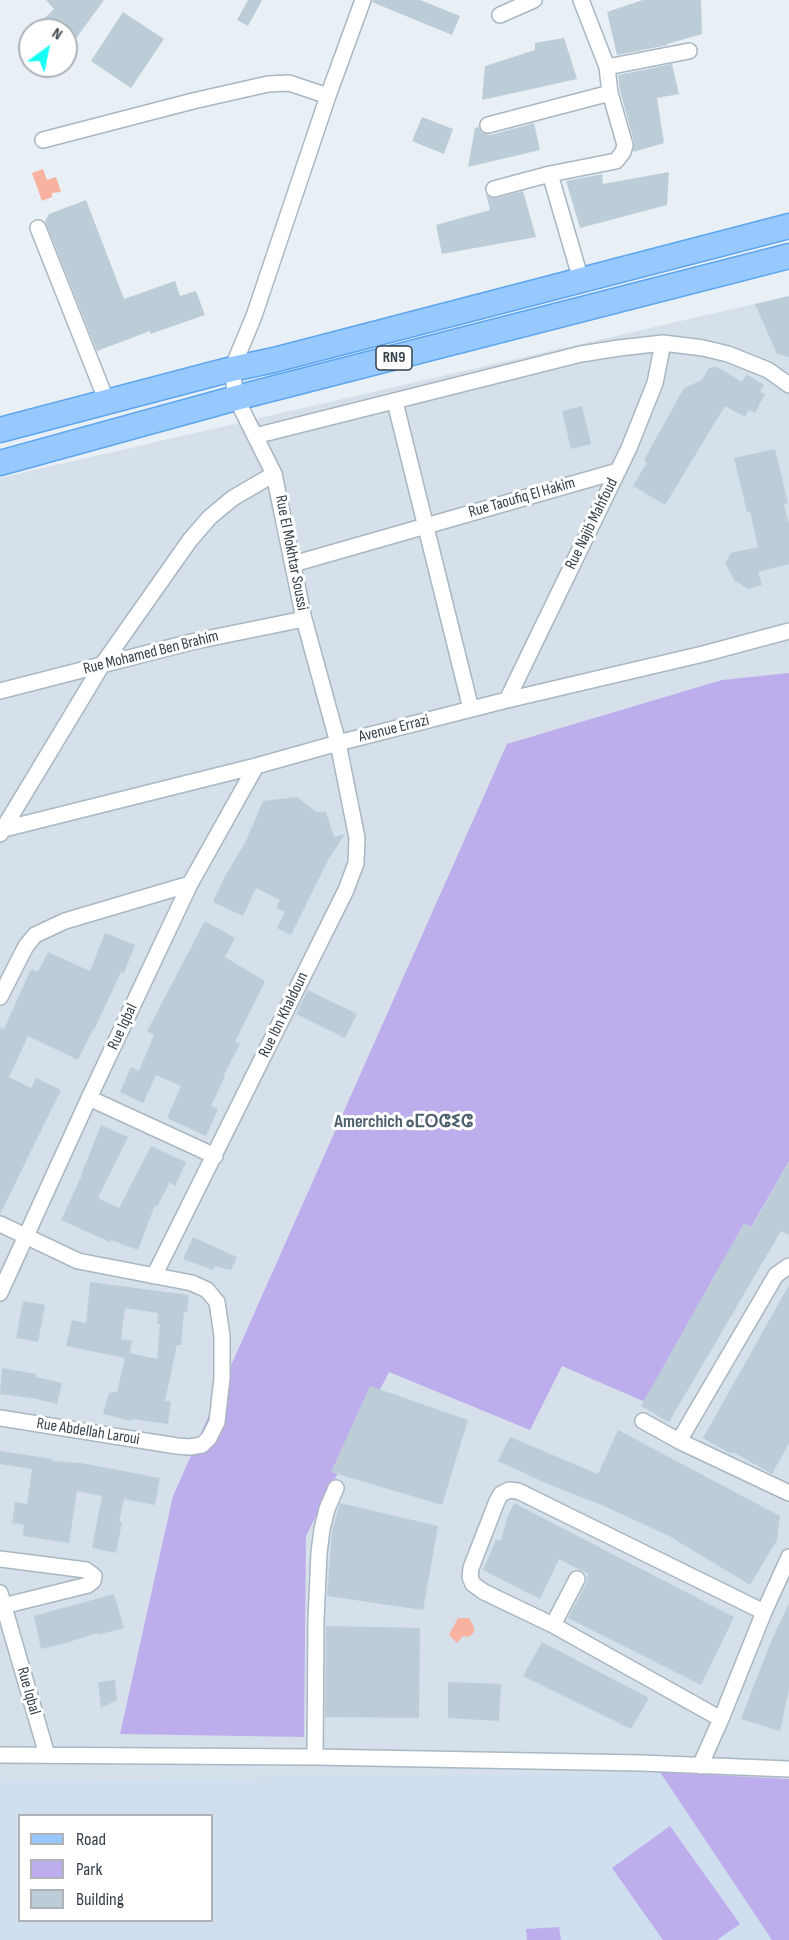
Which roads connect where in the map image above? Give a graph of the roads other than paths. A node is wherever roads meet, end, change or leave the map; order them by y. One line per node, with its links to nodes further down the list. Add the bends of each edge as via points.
1 (363, 0): 8 (street)
2 (534, 0): 4 (street)
3 (581, 0): 6 (street)
4 (500, 15)
5 (689, 51): 6 (street)
6 (607, 67): 7 (street)
7 (610, 93): 9 (street); 11 (street, via 625,145 623,152 616,161)
8 (328, 96): 10 (street, via 289,83 268,84); 18 (street, via 254,316)
9 (488, 125)
10 (43, 141)
11 (550, 174): 12 (street); 16 (street)
12 (494, 189)
13 (789, 226): 16 (main road, RN9)
14 (38, 228): 21 (street)
15 (789, 256): 20 (main road, RN9)
16 (581, 280): 18 (main road, RN9)
17 (663, 343): 19 (street, via 728,354 768,370); 22 (street, via 581,354); 26 (street, Rue Najib Mahfoud, via 649,402)
18 (232, 369): 20 (street, Rue El Mokhtar Soussi); 21 (main road, RN9)
19 (789, 385)
20 (236, 398): 24 (street, Rue El Mokhtar Soussi); 25 (main road, RN9)
21 (107, 402): 23 (main road, RN9)
22 (395, 402): 24 (street); 28 (street)
23 (0, 430)
24 (255, 436): 27 (street, Rue El Mokhtar Soussi)
25 (0, 463)
26 (618, 471): 28 (street, Rue Taoufiq El Hakim); 34 (street, Rue Najib Mahfoud)
27 (274, 474): 29 (street, Rue El Mokhtar Soussi); 32 (street, via 210,517 158,583)
28 (425, 525): 29 (street, Rue Taoufiq El Hakim); 35 (street)
29 (293, 564): 30 (street, Rue El Mokhtar Soussi)
30 (304, 619): 32 (street, Rue Mohamed Ben Brahim); 36 (street, Rue El Mokhtar Soussi)
31 (789, 631): 34 (street, Avenue Errazi)
32 (102, 665): 33 (street, Rue Mohamed Ben Brahim); 38 (street)
33 (0, 691)
34 (507, 700): 35 (street, Avenue Errazi)
35 (471, 709): 36 (street, Avenue Errazi)
36 (338, 743): 37 (street, Avenue Errazi); 42 (street, Rue Ibn Khaldoun, via 357,838 356,863)
37 (256, 766): 38 (street, Avenue Errazi); 39 (street, Rue Iqbal)
38 (1, 831)
39 (190, 884): 40 (street, via 65,921 35,935); 41 (street, Rue Iqbal)
40 (0, 998)
41 (89, 1098): 42 (street); 44 (street, Rue Iqbal)
42 (215, 1156): 46 (street, Rue Ibn Khaldoun)
43 (0, 1224): 44 (street)
44 (25, 1236): 46 (street, via 78,1261); 47 (street, Rue Iqbal)
45 (789, 1266): 50 (street, via 777,1275)
46 (154, 1276): 48 (street, Rue Abdellah Laroui, via 192,1283 207,1290 217,1302 222,1378 217,1422 202,1445 177,1446)
47 (2, 1285)
48 (0, 1418)
49 (643, 1421): 50 (street)
50 (679, 1441): 52 (street)
51 (336, 1488): 62 (street, via 321,1528 319,1553)
52 (789, 1493)
53 (789, 1557): 57 (street)
54 (0, 1559): 56 (street, via 86,1570 94,1576 88,1585)
55 (577, 1579): 58 (street)
56 (1, 1599): 61 (street, Rue Iqbal)
57 (764, 1612): 58 (street, via 509,1490 497,1501 471,1568 473,1584); 59 (street)
58 (553, 1625): 59 (street)
59 (722, 1719): 63 (street)
60 (0, 1755): 61 (street)
61 (47, 1755): 62 (street)
62 (315, 1757): 63 (street)
63 (700, 1766): 64 (street)
64 (789, 1769)

